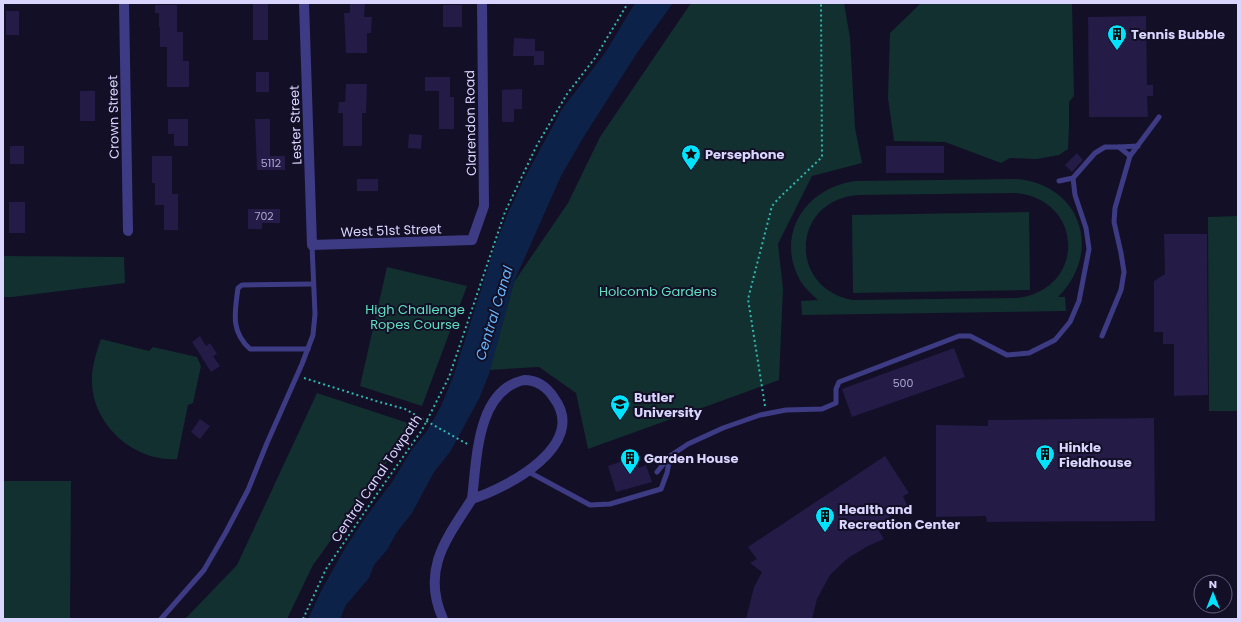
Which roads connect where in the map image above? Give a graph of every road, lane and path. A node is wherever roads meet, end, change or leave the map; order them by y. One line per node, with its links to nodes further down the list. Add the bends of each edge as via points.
1 (124, 3): 12 (street, Crown Street)
2 (304, 3): 14 (street, Lester Street)
3 (482, 3): 13 (street, Clarendon Road, via 484,206)
4 (628, 3): 20 (path, Central Canal Towpath, via 595,58 567,94 534,152 505,212 449,377)
5 (821, 3): 19 (path, via 822,156 772,206 748,299)
6 (1160, 117): 7 (lane)
7 (1138, 146): 8 (lane); 9 (lane)
8 (1119, 147): 9 (lane); 10 (lane, via 1105,147)
9 (1130, 156): 16 (lane, via 1115,208 1114,222 1124,272 1121,290)
10 (1073, 178): 11 (lane); 19 (lane, via 1089,249 1079,301 1070,322 1055,340 1029,353 1007,355 970,336 959,336 839,382 836,403 822,409 786,410)
11 (1059, 181)
12 (128, 230)
13 (472, 240): 14 (street, West 51st Street)
14 (312, 245): 15 (lane)
15 (313, 284): 17 (lane, via 315,314 313,335); 17 (lane, via 242,285 238,288 235,320 236,331 250,349)
16 (1102, 336)
17 (308, 349): 18 (lane)
18 (297, 376): 20 (path, via 405,409); 26 (lane, via 248,490 226,532 204,570)
19 (765, 414): 22 (lane, via 722,428 688,444)
20 (427, 420): 21 (path); 27 (path, Central Canal Towpath, via 326,569)
21 (462, 442)
22 (670, 456): 23 (lane, via 661,489 610,504 590,505); 24 (lane)
23 (527, 471): 25 (street, via 501,487); 25 (street, via 550,451 558,438 562,418 561,408 552,394 539,383 524,380 515,382 507,388 496,399 486,417 480,436)
24 (657, 472)
25 (472, 499): 28 (street, via 443,544 437,563 436,592)
26 (162, 619)
27 (303, 619)
28 (444, 619)

